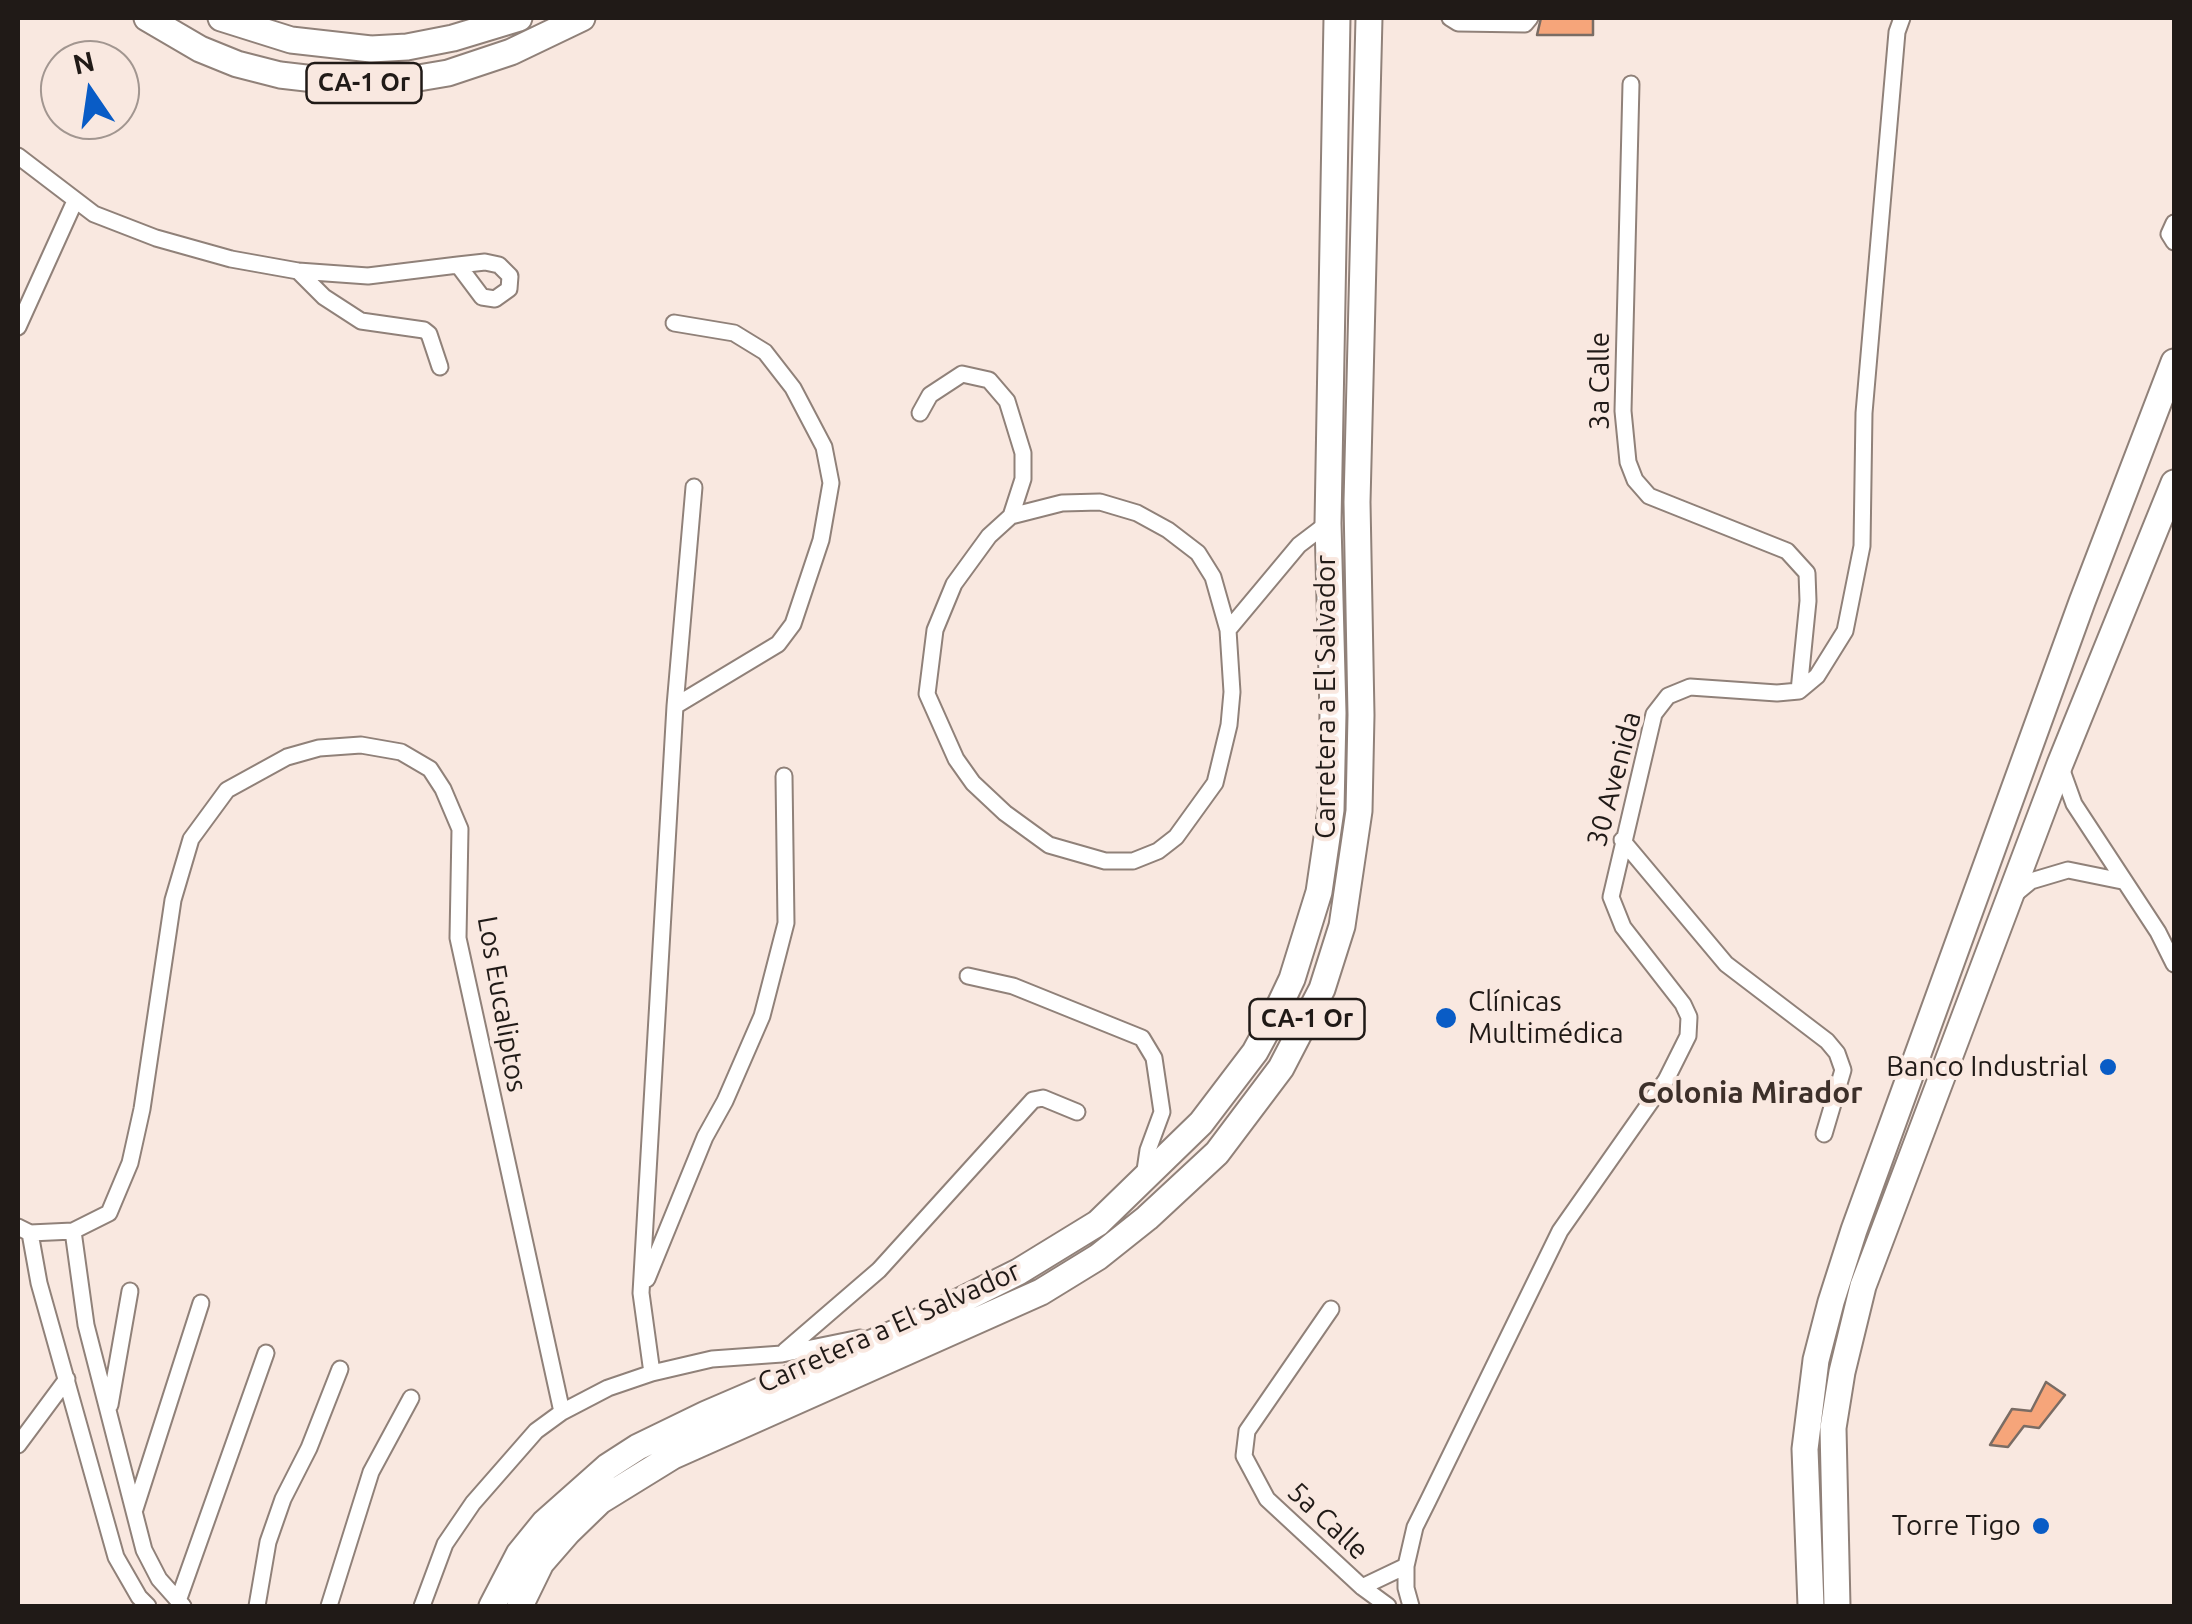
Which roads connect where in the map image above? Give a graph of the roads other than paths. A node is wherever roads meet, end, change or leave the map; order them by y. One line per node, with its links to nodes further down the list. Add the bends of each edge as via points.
1 (147, 18): 4 (highway, CA-1 Or, via 237,64 358,84 448,72 512,52)
2 (221, 18): 3 (highway, CA-1 Or, via 290,40 371,49 438,41)
3 (519, 18)
4 (582, 18)
5 (1337, 18): 28 (highway, Carretera a El Salvador / CA-1 Or)
6 (1369, 18): 72 (highway, Carretera a El Salvador / CA-1 Or, via 1357,502 1359,811 1342,926 1322,989 1281,1068 1217,1153 1098,1256 1041,1292 674,1456 600,1501 568,1532 541,1563)
7 (1450, 18): 8 (street, via 1525,24)
8 (1530, 18)
9 (1902, 18): 31 (street, via 1864,412 1862,546 1845,631 1817,676)
10 (1631, 84): 31 (street, 3a Calle, via 1623,412 1628,462 1649,496 1787,551 1807,574)
11 (18, 156): 12 (street)
12 (75, 202): 16 (street, via 156,238); 18 (street)
13 (2174, 223): 14 (street)
14 (2174, 242)
15 (458, 266): 16 (street, via 368,276)
16 (298, 271): 20 (street, via 361,321 424,330)
17 (674, 323): 32 (street, via 734,332 766,352 824,447 831,484 821,540 793,624 778,644)
18 (18, 327)
19 (2174, 362): 26 (highway)
20 (440, 367)
21 (2174, 392): 23 (highway, via 2155,452 2159,464)
22 (920, 413): 27 (street, via 930,395 962,374 989,380 1007,401 1024,454)
23 (2174, 466)
24 (2174, 483): 29 (highway)
25 (694, 487): 32 (street)
26 (2120, 507): 29 (highway, via 2135,503 2146,516 2116,594); 75 (highway, via 1831,1302 1816,1360 1806,1449)
27 (1011, 516): 30 (street, via 1062,502 1100,502 1137,513 1198,554 1213,577); 30 (street, via 954,584 935,630 928,694 972,783 1048,845 1133,861 1176,836 1215,783 1232,692)
28 (1328, 523): 30 (street, via 1299,545); 45 (highway, Carretera a El Salvador / CA-1 Or, via 1333,764 1320,892 1292,979 1255,1052)
29 (2120, 620): 35 (highway)
30 (1228, 630)
31 (1799, 690): 37 (street, 30 Avenida, via 1703,686 1668,696 1654,714)
32 (675, 706): 50 (street)
33 (339, 726): 34 (street)
34 (342, 745): 48 (street, Los Eucaliptos, via 287,757 226,790 191,840 173,900 130,1163 109,1213); 61 (street, Los Eucaliptos, via 402,752 430,769 460,829 458,938)
35 (2060, 764): 38 (street, via 2074,804); 39 (highway)
36 (784, 776): 50 (street, via 786,922 762,1016)
37 (1622, 840): 44 (street, via 1726,964 1837,1053 1843,1070); 64 (street, 30 Avenida, via 1611,897 1616,915 1683,1004 1688,1036 1666,1080 1560,1232 1416,1527)
38 (2122, 881): 39 (street, via 2086,871 2051,873); 40 (street)
39 (2008, 900): 76 (highway, via 1859,1304 1833,1428)
40 (2174, 964)
41 (968, 976): 43 (street, via 1013,986 1142,1038 1154,1058 1162,1112)
42 (1077, 1112): 55 (street, via 1032,1100 879,1270)
43 (1157, 1131): 45 (street); 46 (street)
44 (1824, 1134)
45 (1178, 1148): 46 (highway, Carretera a El Salvador / CA-1 Or)
46 (1144, 1181): 53 (highway, Carretera a El Salvador / CA-1 Or, via 1060,1247)
47 (24, 1230): 48 (street); 58 (street)
48 (73, 1231): 60 (street, via 86,1324)
49 (130, 1290): 60 (street)
50 (641, 1293): 57 (street)
51 (201, 1303): 63 (street)
52 (1331, 1309): 65 (street, 5a Calle, via 1248,1431 1244,1456 1267,1499)
53 (904, 1329): 55 (street); 71 (highway, Carretera a El Salvador / CA-1 Or, via 706,1414 607,1468 545,1522)
54 (266, 1353): 66 (street)
55 (782, 1354): 57 (street, via 712,1359)
56 (340, 1369): 68 (street, via 283,1499)
57 (652, 1373): 61 (street)
58 (67, 1379): 62 (street); 67 (street, via 116,1557)
59 (411, 1398): 69 (street, via 371,1472)
60 (109, 1409): 63 (street)
61 (562, 1412): 70 (street, via 536,1431 473,1503 446,1544)
62 (18, 1445)
63 (134, 1512): 66 (street, via 144,1550)
64 (1406, 1566): 65 (street); 74 (street, 30 Avenida)
65 (1362, 1587): 73 (street, 5a Calle)
66 (180, 1604)
67 (148, 1606)
68 (257, 1606)
69 (329, 1606)
70 (422, 1606)
71 (492, 1606)
72 (520, 1606)
73 (1388, 1606)
74 (1411, 1606)
75 (1811, 1606)
76 (1837, 1606)

